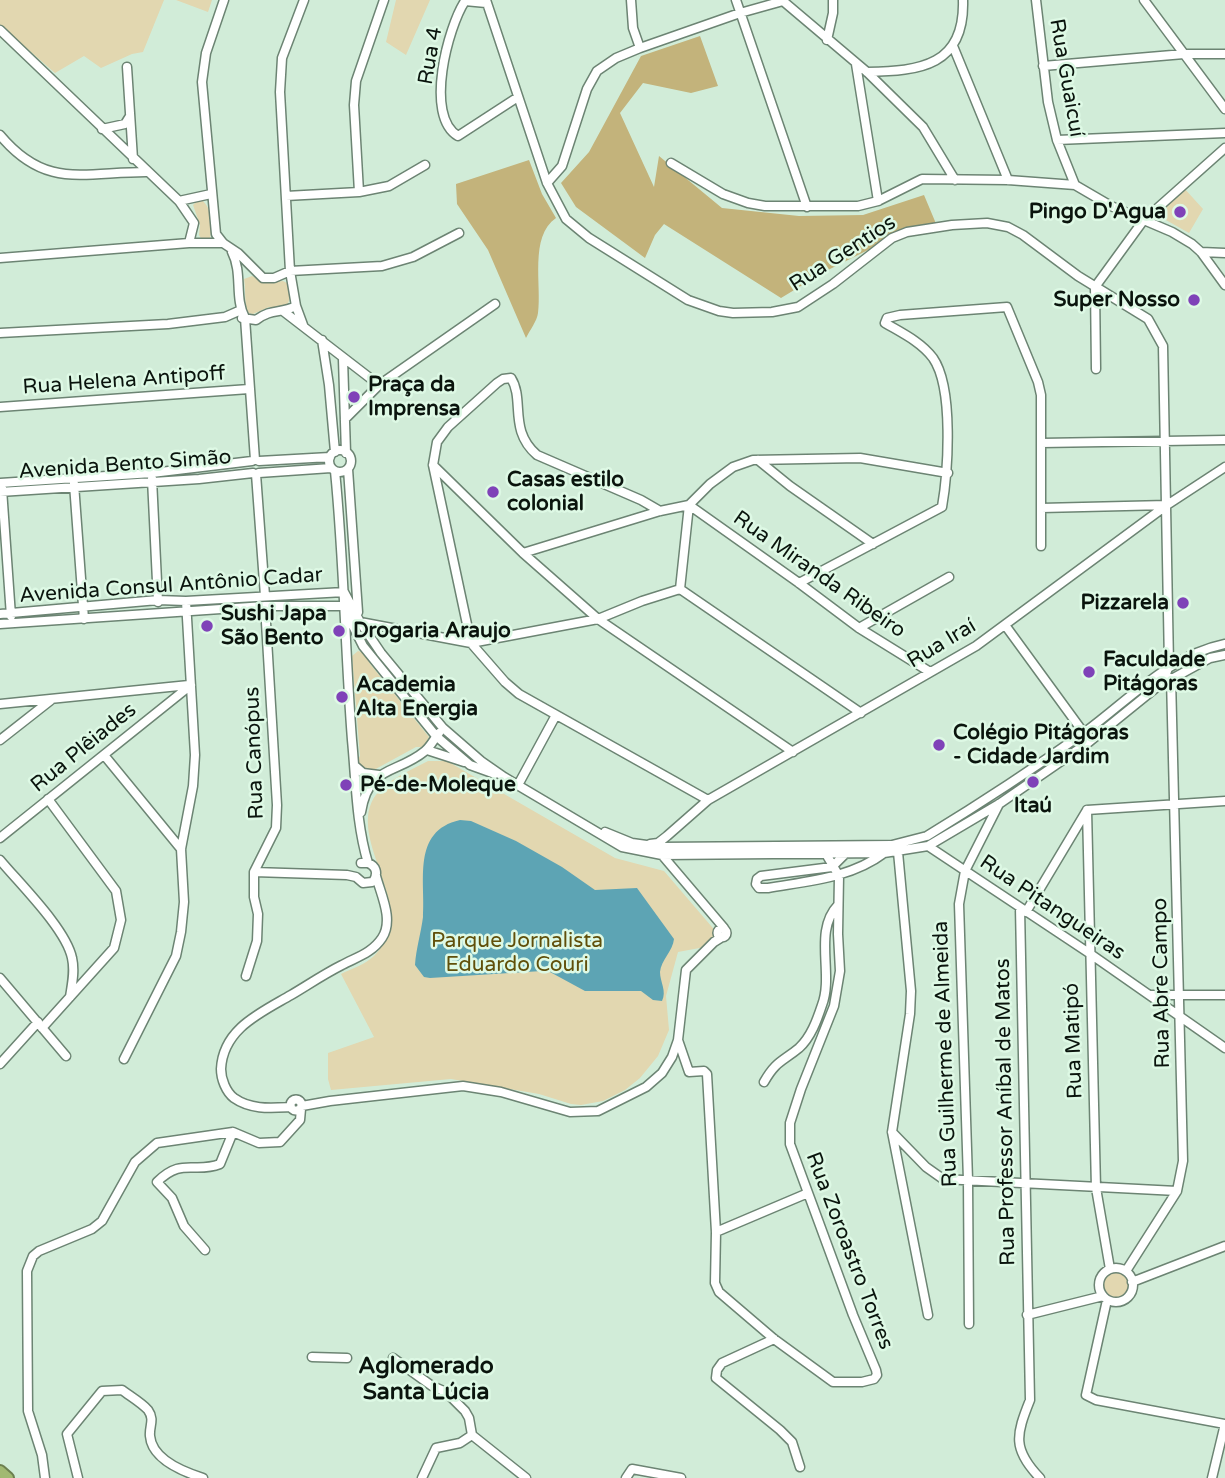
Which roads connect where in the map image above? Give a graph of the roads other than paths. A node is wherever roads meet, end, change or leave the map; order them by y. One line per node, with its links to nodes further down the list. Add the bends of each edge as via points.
1 (224, 0): 40 (street, via 206,53 202,82)
2 (304, 0): 41 (street, via 282,58 280,79)
3 (384, 0): 39 (street, via 356,81)
4 (464, 0): 11 (street, Rua 4); 23 (street, Rua 4, via 444,54 440,91 452,133 458,136)
5 (631, 0): 16 (street)
6 (736, 0): 12 (street)
7 (833, 0): 14 (street)
8 (963, 0): 15 (street, via 964,12)
9 (1036, 0): 20 (street, Rua Guaicuí)
10 (1144, 0): 17 (street)
11 (486, 1): 23 (street, Rua Gentios)
12 (740, 13): 14 (street, via 783,1); 16 (street); 44 (street)
13 (0, 30): 26 (street)
14 (827, 40): 19 (street)
15 (953, 46): 22 (street, via 932,64 919,68); 36 (street)
16 (640, 48): 37 (street, via 597,71 562,166)
17 (1184, 54): 18 (street); 20 (street); 24 (street)
18 (1225, 54)
19 (856, 64): 22 (street); 43 (street)
20 (1043, 66): 29 (street, Rua Guaicuí)
21 (127, 67): 25 (street)
22 (867, 72): 35 (street, via 923,127)
23 (518, 97): 37 (street, Rua Gentios)
24 (1225, 109)
25 (130, 116): 26 (street, via 125,124); 31 (street)
26 (102, 129): 31 (street)
27 (1225, 133): 29 (street)
28 (2, 139): 34 (street, via 31,164 59,175)
29 (1057, 140): 38 (street, Rua Guaicuí)
30 (1225, 148): 45 (street)
31 (134, 159): 34 (street)
32 (671, 163): 44 (street, via 748,204)
33 (425, 165): 39 (street, via 389,186)
34 (146, 172): 42 (street)
35 (955, 180): 36 (street); 43 (street, via 922,178)
36 (1008, 180): 38 (street)
37 (547, 183): 59 (street, Rua Gentios, via 566,219 589,238 688,300 719,311 772,312 798,307 892,238 952,225 1008,227)
38 (1075, 185): 45 (street)
39 (359, 192): 41 (street)
40 (211, 194): 42 (street); 48 (street, via 216,234)
41 (286, 196): 54 (street)
42 (179, 201): 47 (street, via 194,223)
43 (878, 201): 44 (street)
44 (807, 207)
45 (1143, 221): 50 (street, via 1172,232); 59 (street)
46 (458, 233): 54 (street, via 413,257 382,266)
47 (189, 243): 48 (street); 52 (street)
48 (223, 243): 49 (street)
49 (231, 249): 53 (street); 55 (street)
50 (1201, 252): 51 (street); 58 (street)
51 (1225, 253)
52 (0, 258)
53 (256, 271): 55 (street); 56 (street, via 263,278)
54 (290, 271): 56 (street); 57 (street)
55 (239, 276): 63 (street)
56 (281, 276): 57 (street)
57 (292, 282): 61 (street)
58 (1225, 285)
59 (1095, 287): 68 (street); 75 (street, Rua Gentios, via 1148,319 1159,336)
60 (495, 304): 70 (street)
61 (296, 306): 62 (street); 64 (street)
62 (283, 311): 63 (street, via 267,312 256,320); 64 (street)
63 (243, 314): 65 (street, via 168,324); 71 (street)
64 (303, 325): 66 (street)
65 (0, 333)
66 (322, 340): 67 (street); 69 (street)
67 (343, 359): 69 (street); 70 (street); 73 (street)
68 (1096, 369)
69 (329, 385): 78 (street)
70 (379, 386): 73 (street)
71 (249, 389): 72 (street, Rua Helena Antipoff); 80 (street)
72 (0, 407)
73 (345, 419): 77 (street)
74 (1225, 440): 75 (street)
75 (1166, 441): 76 (street); 89 (street, Rua Gentios)
76 (1041, 443): 86 (street, via 1038,382 1007,307 887,318 885,323 920,344 934,360 945,393); 95 (street)
77 (346, 453): 78 (street); 84 (street)
78 (332, 455): 80 (street, Avenida Bento Simão); 83 (street)
79 (758, 460): 86 (street, via 860,458); 93 (street, via 733,467); 97 (street)
80 (255, 461): 85 (street, via 262,467); 88 (street, Avenida Bento Simão)
81 (433, 465): 96 (street, via 437,442 448,427 497,383 511,379 517,418 529,448); 99 (street); 121 (street)
82 (1225, 467): 92 (street, Rua Iraí)
83 (333, 469): 84 (street); 85 (street, Avenida Bento Simão); 103 (street)
84 (348, 469): 115 (street)
85 (256, 473): 88 (street, Avenida Bento Simão); 104 (street)
86 (948, 473): 97 (street, via 942,508)
87 (74, 477): 88 (street, Avenida Bento Simão); 90 (street, Avenida Bento Simão); 91 (street)
88 (152, 477): 91 (street, Avenida Bento Simão); 105 (street)
89 (1167, 486): 92 (street); 94 (street, Rua Gentios)
90 (1, 487): 91 (street, Avenida Bento Simão); 111 (street)
91 (74, 487): 107 (street)
92 (1181, 496): 94 (street, Rua Iraí)
93 (689, 505): 96 (street); 101 (street, Rua Miranda Ribeiro); 102 (street)
94 (1167, 505): 95 (street); 119 (street, Rua Iraí); 127 (street, Rua Gentios)
95 (1041, 508): 98 (street)
96 (660, 512): 99 (street)
97 (873, 544): 101 (street)
98 (1041, 545)
99 (523, 553): 116 (street)
100 (949, 577): 120 (street)
101 (799, 583): 120 (street, Rua Miranda Ribeiro)
102 (680, 589): 116 (street); 134 (street)
103 (344, 593): 104 (street, Avenida Consul Antônio Cadar); 109 (street); 115 (street)
104 (265, 596): 106 (street, Avenida Consul Antônio Cadar)
105 (158, 600): 106 (street, Avenida Consul Antônio Cadar); 107 (street, Avenida Consul Antônio Cadar); 110 (street)
106 (186, 601): 112 (street)
107 (84, 606): 111 (street, Avenida Consul Antônio Cadar); 114 (street)
108 (265, 606): 109 (street, Avenida Consul Antônio Cadar); 112 (street, Avenida Consul Antônio Cadar); 174 (street, Rua Canópus, via 277,805 276,828)
109 (343, 606): 123 (street); 126 (street)
110 (159, 612): 112 (street, Avenida Consul Antônio Cadar); 114 (street, Avenida Consul Antônio Cadar)
111 (11, 613): 113 (street, Avenida Consul Antônio Cadar); 118 (street)
112 (186, 613): 130 (street)
113 (0, 614)
114 (84, 619): 118 (street, Avenida Consul Antônio Cadar)
115 (359, 619): 121 (street); 124 (street)
116 (598, 619): 121 (street); 142 (street)
117 (0, 624): 118 (street, Avenida Consul Antônio Cadar)
118 (11, 624)
119 (1005, 625): 128 (street, Rua Iraí); 137 (street)
120 (859, 628): 128 (street, Rua Miranda Ribeiro)
121 (471, 643): 135 (street, via 519,694)
122 (1225, 644): 127 (street)
123 (363, 646): 124 (street); 126 (street, via 352,647); 138 (street)
124 (381, 653): 136 (street)
125 (1225, 655): 129 (street)
126 (346, 656): 145 (street)
127 (1169, 665): 131 (street); 137 (street)
128 (930, 673): 134 (street, Rua Iraí)
129 (1171, 678): 131 (street); 154 (street, Rua Abre Campo)
130 (191, 685): 132 (street); 143 (street, Rua Plêiades); 162 (street, via 193,786)
131 (1157, 687): 140 (street)
132 (51, 699): 133 (street); 139 (street)
133 (0, 704)
134 (860, 713): 142 (street, Rua Iraí)
135 (556, 715): 148 (street); 151 (street)
136 (443, 728): 138 (street); 147 (street)
137 (1084, 732): 140 (street); 149 (street)
138 (436, 736): 141 (street); 144 (street)
139 (0, 740)
140 (1089, 742): 153 (street)
141 (427, 750): 144 (street); 146 (street)
142 (793, 752): 151 (street, Rua Iraí)
143 (104, 755): 150 (street, Rua Plêiades); 162 (street)
144 (471, 765): 147 (street)
145 (355, 766): 146 (street, via 363,773); 156 (street)
146 (379, 775): 156 (street, via 367,792)
147 (504, 777): 148 (street)
148 (518, 785): 163 (street, via 622,848)
149 (999, 792): 153 (street, Rua Guilherme de Almeida); 159 (street, via 914,841)
150 (48, 799): 158 (street, Rua Plêiades); 188 (street, via 116,891 121,920 114,948)
151 (708, 800): 157 (street, Rua Iraí)
152 (1225, 800): 154 (street)
153 (999, 804): 160 (street); 173 (street, Rua Guilherme de Almeida)
154 (1176, 804): 155 (street); 187 (street, Rua Abre Campo)
155 (1087, 810): 181 (street); 182 (street, Rua Matipó)
156 (359, 825): 171 (street)
157 (667, 835): 161 (street); 163 (street, Rua Iraí); 164 (street)
158 (0, 838)
159 (861, 845): 161 (street); 168 (street)
160 (928, 846): 165 (street); 173 (street, Rua Pitangueiras)
161 (675, 847): 164 (street)
162 (181, 849): 194 (street, via 184,902 176,956)
163 (645, 849): 164 (street)
164 (661, 851): 169 (street); 177 (street)
165 (898, 852): 166 (street); 199 (street, via 911,991)
166 (884, 853): 168 (street); 175 (street)
167 (826, 854): 168 (street); 169 (street); 172 (street)
168 (845, 854): 172 (street); 175 (street)
169 (681, 855): 177 (street)
170 (0, 860): 188 (street, via 65,943 74,970)
171 (365, 863): 176 (street); 179 (street, via 376,870)
172 (832, 867): 178 (street); 178 (street, via 764,876 756,884 768,888)
173 (965, 871): 181 (street, Rua Pitangueiras); 200 (street, Rua Guilherme de Almeida, via 959,904)
174 (254, 872): 176 (street); 183 (street, via 257,941)
175 (849, 872): 178 (street)
176 (356, 874): 179 (street, via 363,883)
177 (678, 874): 191 (street, via 712,917 719,934 686,970)
178 (839, 876): 180 (street, Rua Zoroastro Torres)
179 (374, 879): 197 (street, via 387,919 376,944 249,1019 222,1054 221,1074 228,1091 244,1104 266,1109)
180 (838, 905): 196 (street, via 825,937 824,1001 811,1034 774,1065); 204 (street, Rua Zoroastro Torres, via 840,971 834,1006 790,1123 790,1144)
181 (1023, 910): 182 (street, Rua Pitangueiras); 201 (street, Rua Professor Aníbal de Matos)
182 (1089, 953): 185 (street, Rua Pitangueiras); 202 (street, Rua Matipó)
183 (246, 976)
184 (0, 978): 190 (street)
185 (1152, 995): 187 (street); 189 (street, Rua Pitangueiras)
186 (1225, 995): 187 (street)
187 (1180, 996): 189 (street, Rua Abre Campo)
188 (70, 997): 190 (street)
189 (1180, 1017): 192 (street, Rua Pitangueiras); 203 (street, Rua Abre Campo, via 1183,1161)
190 (40, 1025): 193 (street); 195 (street)
191 (679, 1036): 197 (street, via 672,1057 653,1082 598,1111 570,1112 500,1091 463,1086); 205 (street, via 689,1072 707,1074)
192 (1225, 1048)
193 (66, 1056)
194 (124, 1059)
195 (0, 1064)
196 (764, 1082)
197 (296, 1106): 198 (street, via 300,1120 280,1142 259,1143)
198 (233, 1132): 207 (street, via 220,1164 169,1170 158,1182 172,1198 184,1226); 224 (street, via 157,1143 135,1162 103,1220 33,1256 27,1271 26,1387)
199 (892, 1132): 200 (street, via 936,1176); 212 (street)
200 (968, 1180): 201 (street); 214 (street, Rua Guilherme de Almeida)
201 (1024, 1182): 202 (street); 213 (street, Rua Professor Aníbal de Matos)
202 (1096, 1188): 203 (street); 208 (street, Rua Matipó)
203 (1177, 1191): 209 (street, Rua Abre Campo)
204 (808, 1192): 205 (street); 215 (street, Rua Zoroastro Torres, via 877,1375 862,1382 833,1382)
205 (716, 1232): 215 (street, via 717,1288)
206 (1225, 1246): 210 (street)
207 (205, 1250)
208 (1110, 1269): 209 (street); 211 (street, via 1099,1280)
209 (1126, 1271): 210 (street)
210 (1132, 1282): 211 (street, via 1126,1299)
211 (1105, 1298): 213 (street); 219 (street, via 1087,1395 1172,1409)
212 (928, 1315)
213 (1027, 1315): 231 (street, Rua Professor Aníbal de Matos, via 1030,1400 1018,1434 1023,1457)
214 (969, 1324)
215 (774, 1339): 221 (street, via 722,1363 716,1378 792,1442)
216 (312, 1357): 217 (street)
217 (347, 1358)
218 (393, 1358): 220 (street, via 446,1392 465,1411)
219 (1225, 1424): 232 (street)
220 (472, 1435): 227 (street, via 436,1448); 228 (street)
221 (800, 1467)
222 (0, 1471): 223 (highway)
223 (8, 1478)
224 (45, 1478)
225 (78, 1478): 226 (street, via 67,1434 102,1391 122,1390 147,1409 153,1448 181,1471)
226 (203, 1478)
227 (422, 1478)
228 (526, 1478)
229 (626, 1478): 230 (street, via 632,1469)
230 (681, 1478)
231 (1039, 1478)
232 (1212, 1478)

